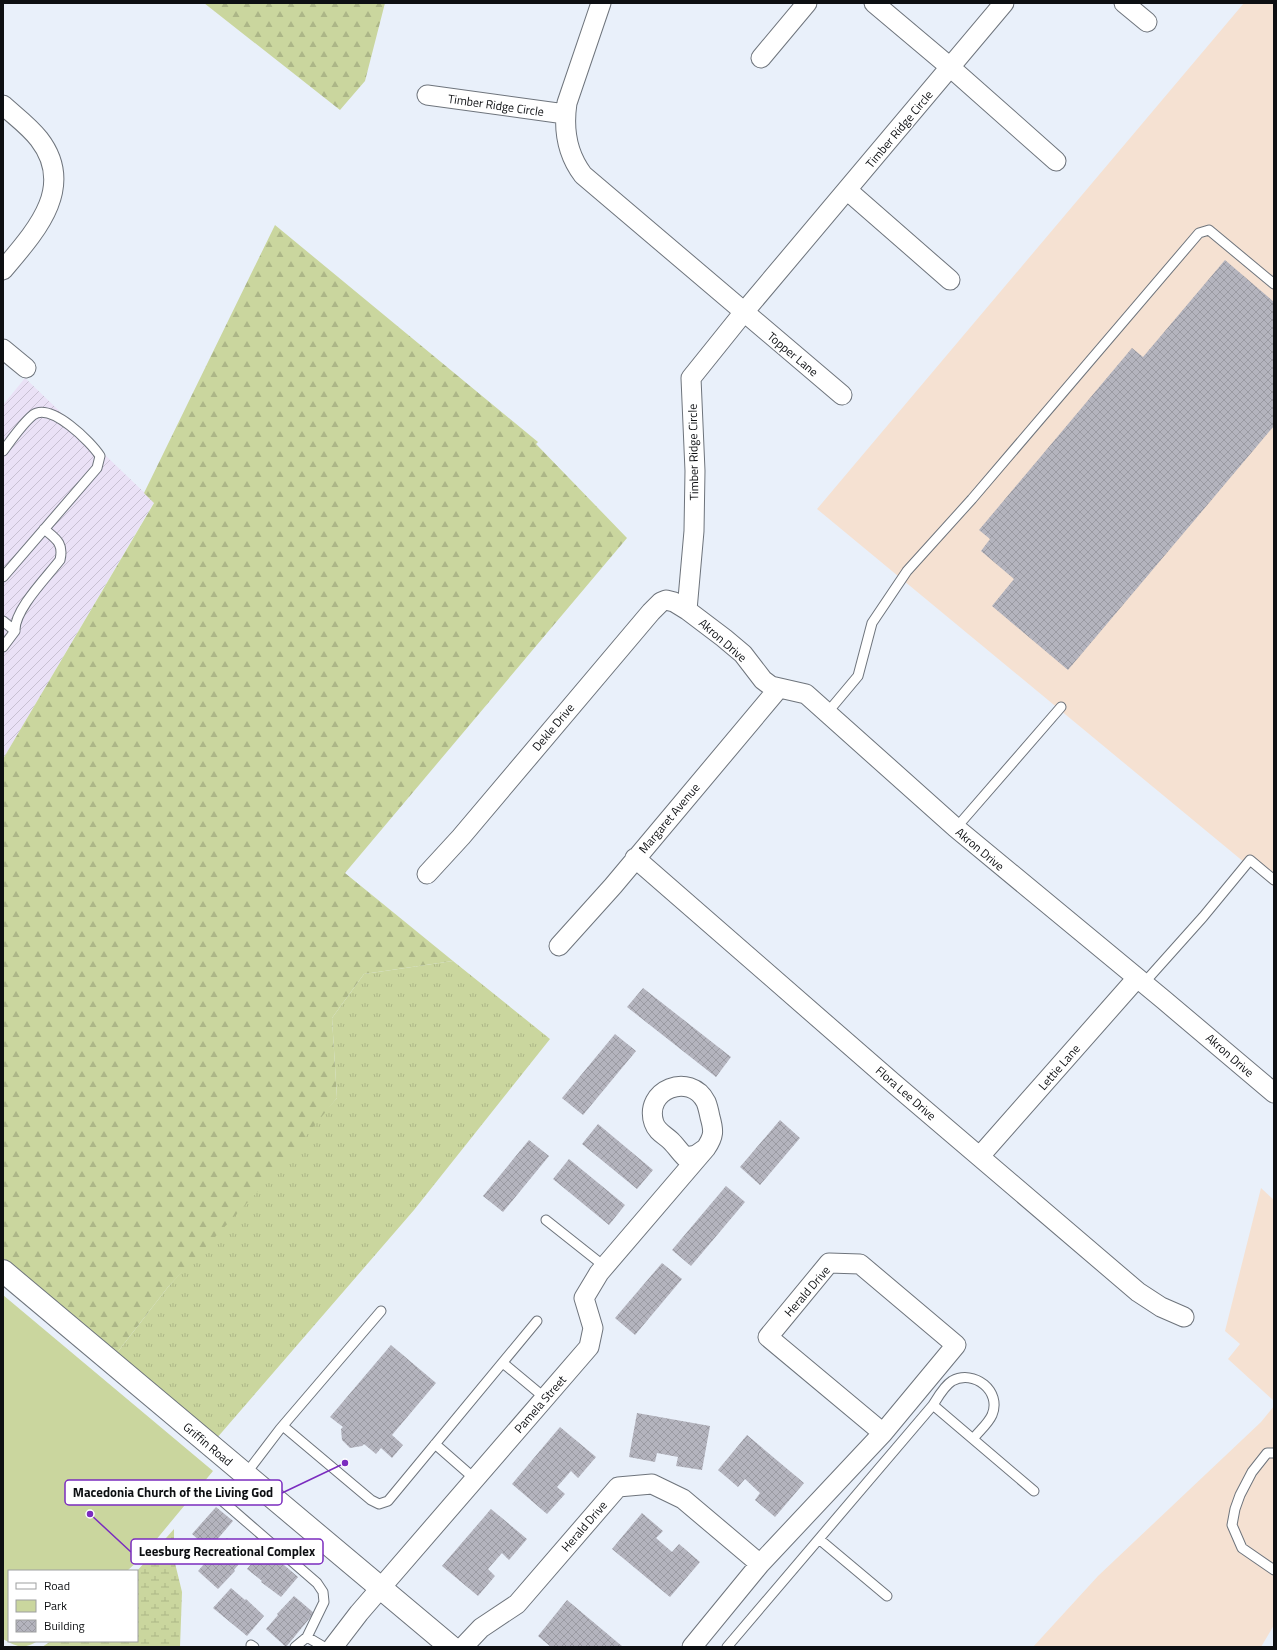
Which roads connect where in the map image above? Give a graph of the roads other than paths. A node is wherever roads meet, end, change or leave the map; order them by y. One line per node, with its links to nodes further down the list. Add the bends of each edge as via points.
1 (600, 3): 11 (street)
2 (806, 3): 7 (street)
3 (874, 3): 8 (street)
4 (1004, 3): 8 (street, Timber Ridge Circle)
5 (1124, 3): 6 (street)
6 (1147, 22)
7 (761, 58)
8 (950, 67): 12 (street); 13 (street, Timber Ridge Circle)
9 (427, 95): 11 (street, Timber Ridge Circle)
10 (3, 105): 14 (street, via 38,137 52,164 54,178 44,215 35,232)
11 (565, 114): 17 (street, via 568,149 583,175)
12 (1056, 161)
13 (847, 190): 15 (street); 17 (street, Timber Ridge Circle)
14 (3, 270)
15 (950, 280)
16 (1274, 284): 30 (lane, via 1209,230 1199,233 972,499 906,571 872,623 858,676)
17 (744, 312): 20 (street, Topper Lane); 24 (street, Timber Ridge Circle, via 691,378 695,471 694,531)
18 (3, 349): 19 (street)
19 (26, 368)
20 (842, 395)
21 (3, 451): 22 (lane, via 34,414 44,413 58,417 94,446 100,456 97,468)
22 (44, 529): 23 (lane); 26 (lane, via 58,540 62,551 60,560 23,607 14,623)
23 (3, 577)
24 (687, 610): 28 (street, Akron Drive, via 742,654 763,680); 33 (street, Dekle Drive, via 666,600 651,612)
25 (3, 621): 26 (lane)
26 (15, 631): 27 (lane)
27 (3, 647)
28 (779, 688): 30 (street, Akron Drive, via 806,694); 32 (street, Margaret Avenue)
29 (1061, 707): 31 (lane)
30 (827, 713): 31 (street, Akron Drive)
31 (956, 828): 36 (street, Akron Drive)
32 (635, 858): 35 (street, Margaret Avenue); 39 (street, Flora Lee Drive)
33 (427, 874)
34 (1274, 880): 36 (lane, via 1250,860 1203,917)
35 (560, 946)
36 (1141, 981): 37 (street, Akron Drive); 39 (street, Lettie Lane)
37 (1274, 1094)
38 (706, 1148): 41 (street, Pamela Street)
39 (980, 1156): 44 (street, Flora Lee Drive, via 1138,1292)
40 (546, 1220): 41 (lane)
41 (604, 1266): 47 (street, Pamela Street, via 584,1298 593,1328 589,1347)
42 (3, 1271): 54 (street, Griffin Road)
43 (381, 1311): 49 (lane)
44 (1184, 1318)
45 (537, 1321): 46 (lane)
46 (503, 1363): 47 (lane); 52 (lane)
47 (545, 1398): 55 (street, Pamela Street)
48 (933, 1405): 51 (lane); 51 (lane, via 946,1386 958,1378 972,1378 986,1386 993,1399 992,1413); 58 (lane)
49 (283, 1426): 52 (lane, via 379,1504 388,1500); 54 (lane)
50 (883, 1433): 50 (street, Herald Drive, via 956,1345 860,1264 830,1263 768,1337); 59 (street, Herald Drive)
51 (973, 1439): 56 (lane)
52 (435, 1444): 55 (lane)
53 (1274, 1453): 60 (lane, via 1267,1453 1252,1472 1240,1495 1232,1525 1242,1548)
54 (245, 1475): 61 (street, Griffin Road)
55 (475, 1479): 61 (street, Pamela Street)
56 (1034, 1491)
57 (219, 1498): 63 (lane, via 317,1583 323,1592 324,1602)
58 (819, 1539): 62 (lane); 70 (lane)
59 (760, 1564): 68 (street, Herald Drive, via 683,1499 652,1484 618,1486 517,1604 481,1628); 69 (street, Herald Drive)
60 (1274, 1570)
61 (381, 1588): 66 (street, Pamela Street); 67 (street, Griffin Road)
62 (887, 1596)
63 (307, 1637): 64 (lane); 65 (lane)
64 (294, 1647)
65 (324, 1647)
66 (332, 1647)
67 (451, 1647)
68 (463, 1647)
69 (692, 1647)
70 (727, 1647)

